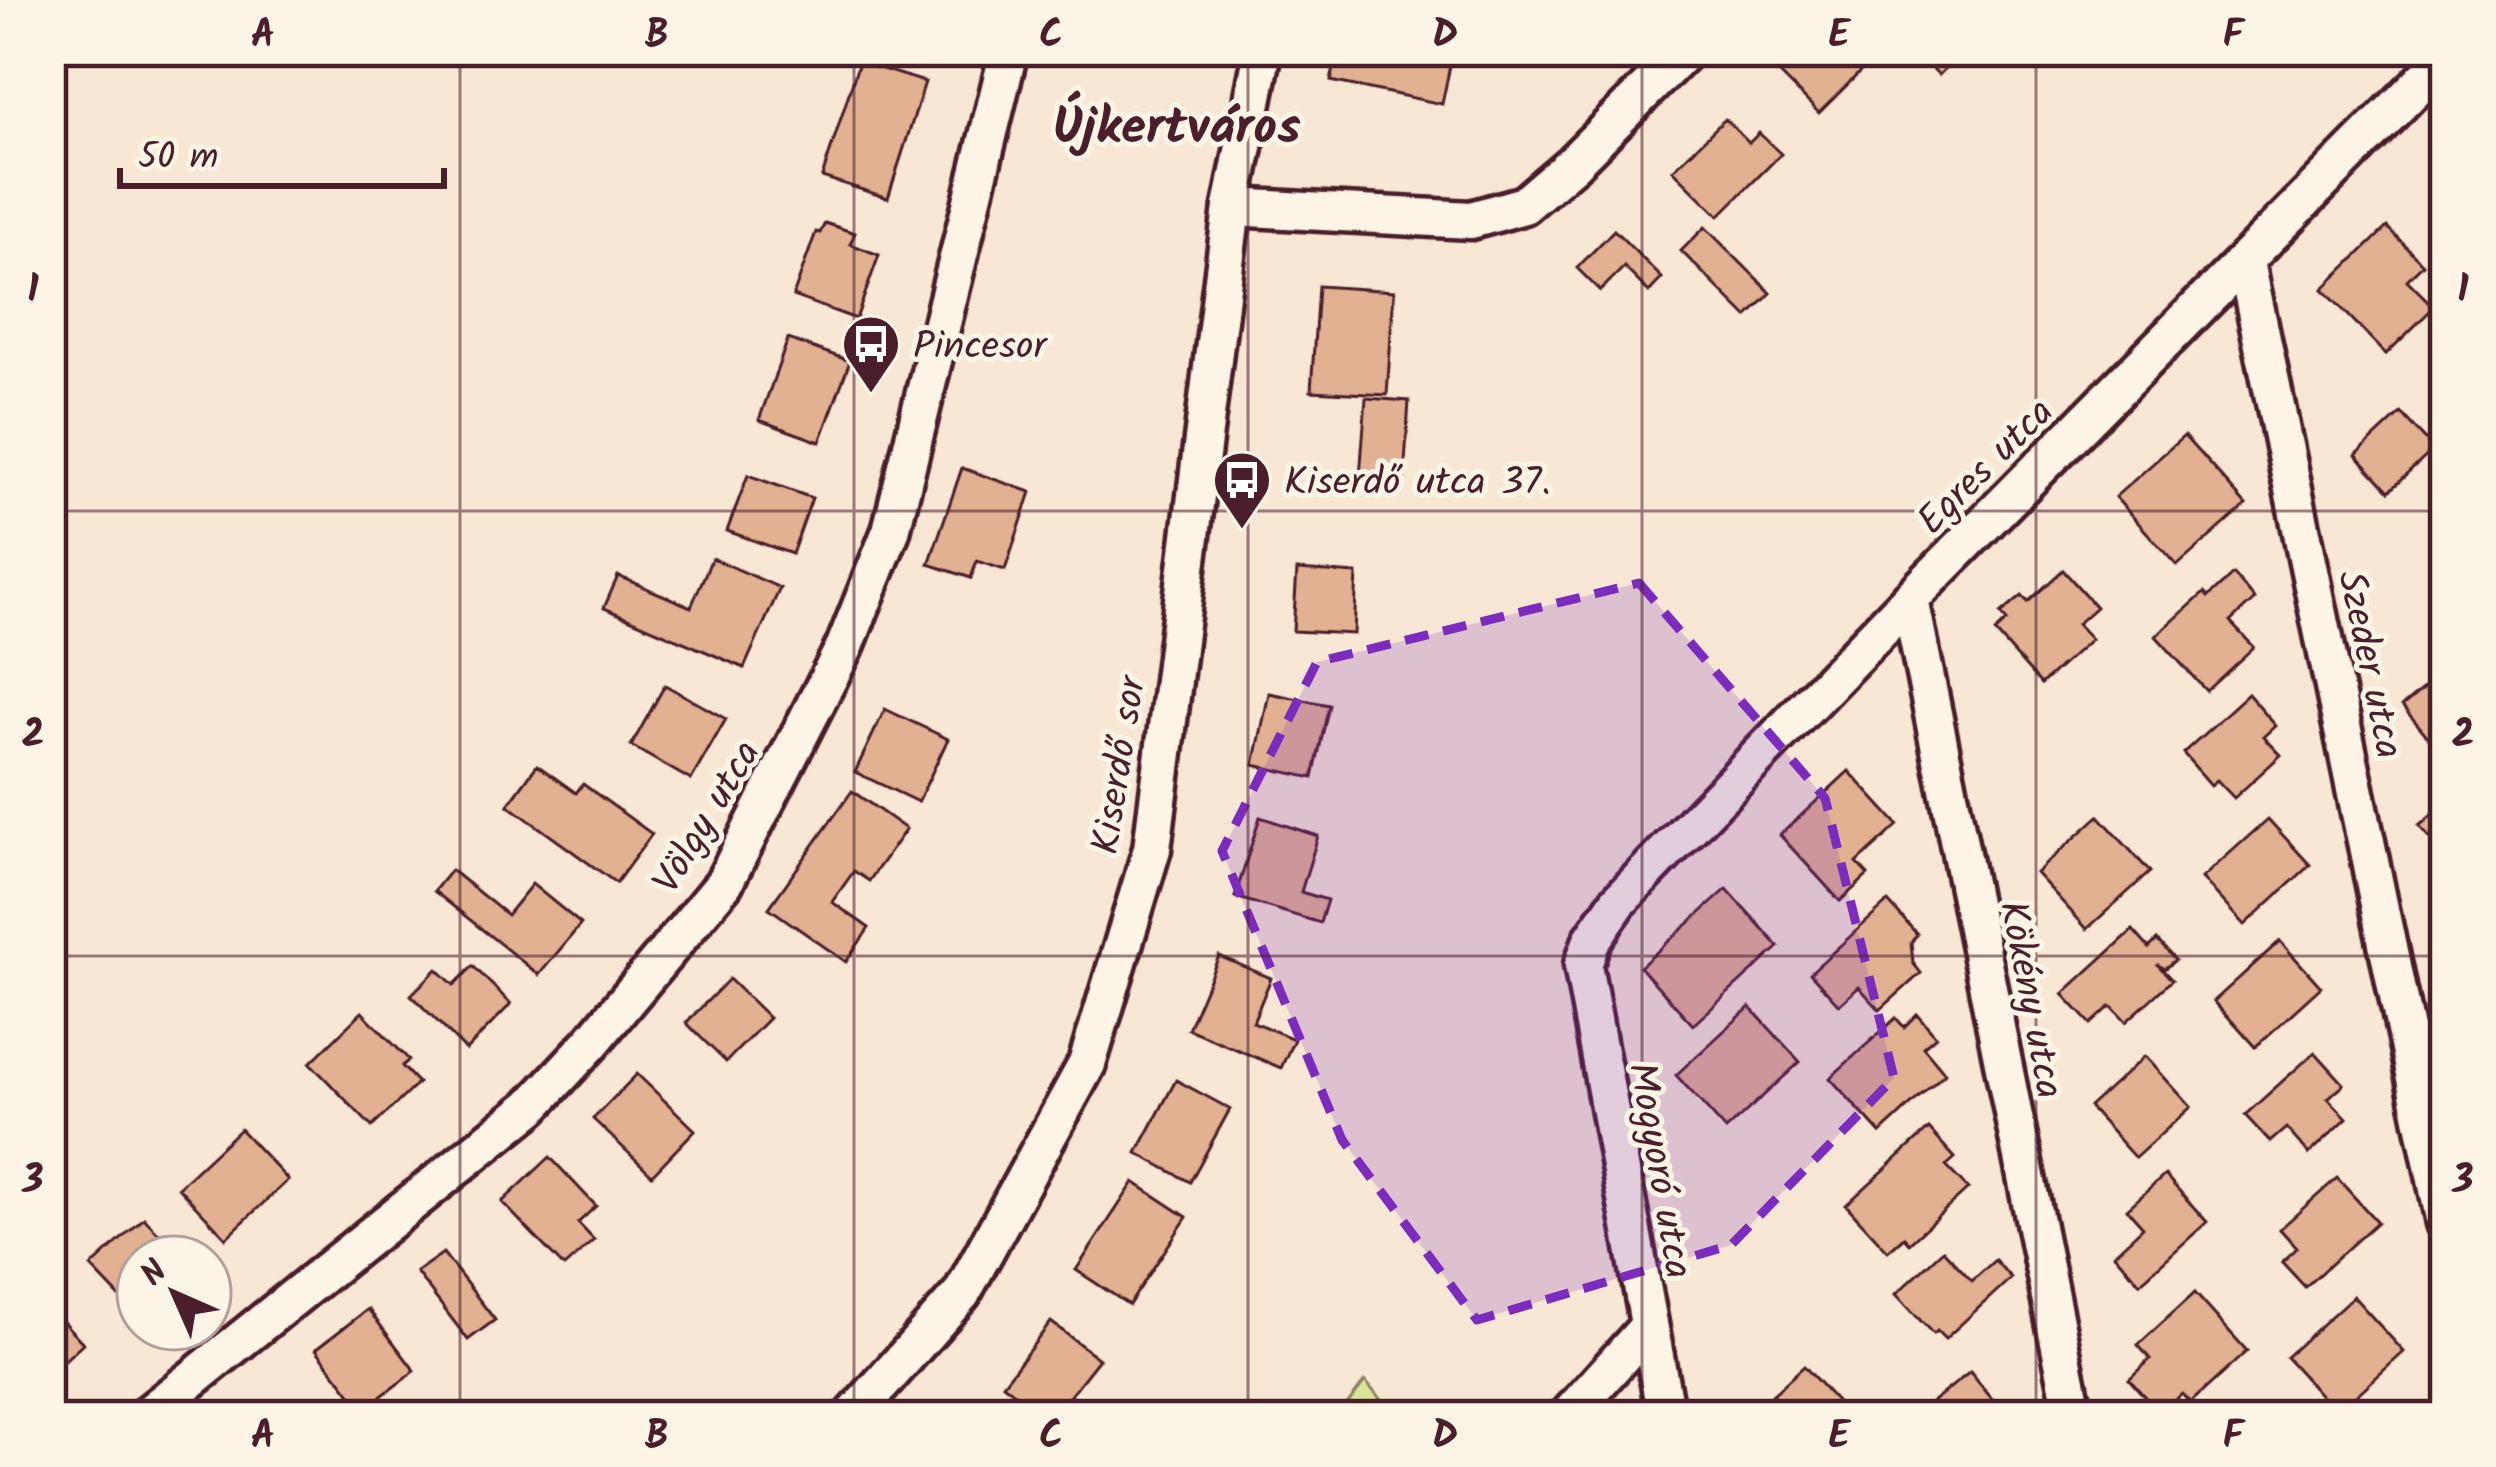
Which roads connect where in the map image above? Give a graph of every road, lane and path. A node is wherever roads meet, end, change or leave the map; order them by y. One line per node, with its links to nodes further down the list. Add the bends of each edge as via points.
1 (1009, 51): 11 (street, Völgy utca, via 891,531 845,646 724,883 531,1107)
2 (1263, 51): 5 (street, Kiserdő sor)
3 (1684, 51): 5 (street, via 1524,206 1471,220)
4 (2445, 58): 6 (street, Egres utca)
5 (1232, 207): 12 (street, Kiserdő sor, via 1152,849 1087,1064 962,1293)
6 (2246, 262): 7 (street, Egres utca); 9 (street, Szeder utca)
7 (1910, 599): 8 (street, Egres utca, via 1618,902); 15 (street, Kökény utca)
8 (1592, 940): 10 (street, Mogyoró utca, via 1583,965)
9 (2445, 1223)
10 (1647, 1328): 13 (street); 14 (street, Mogyoró utca)
11 (146, 1416)
12 (853, 1416)
13 (1568, 1416)
14 (1666, 1416)
15 (2074, 1416)

